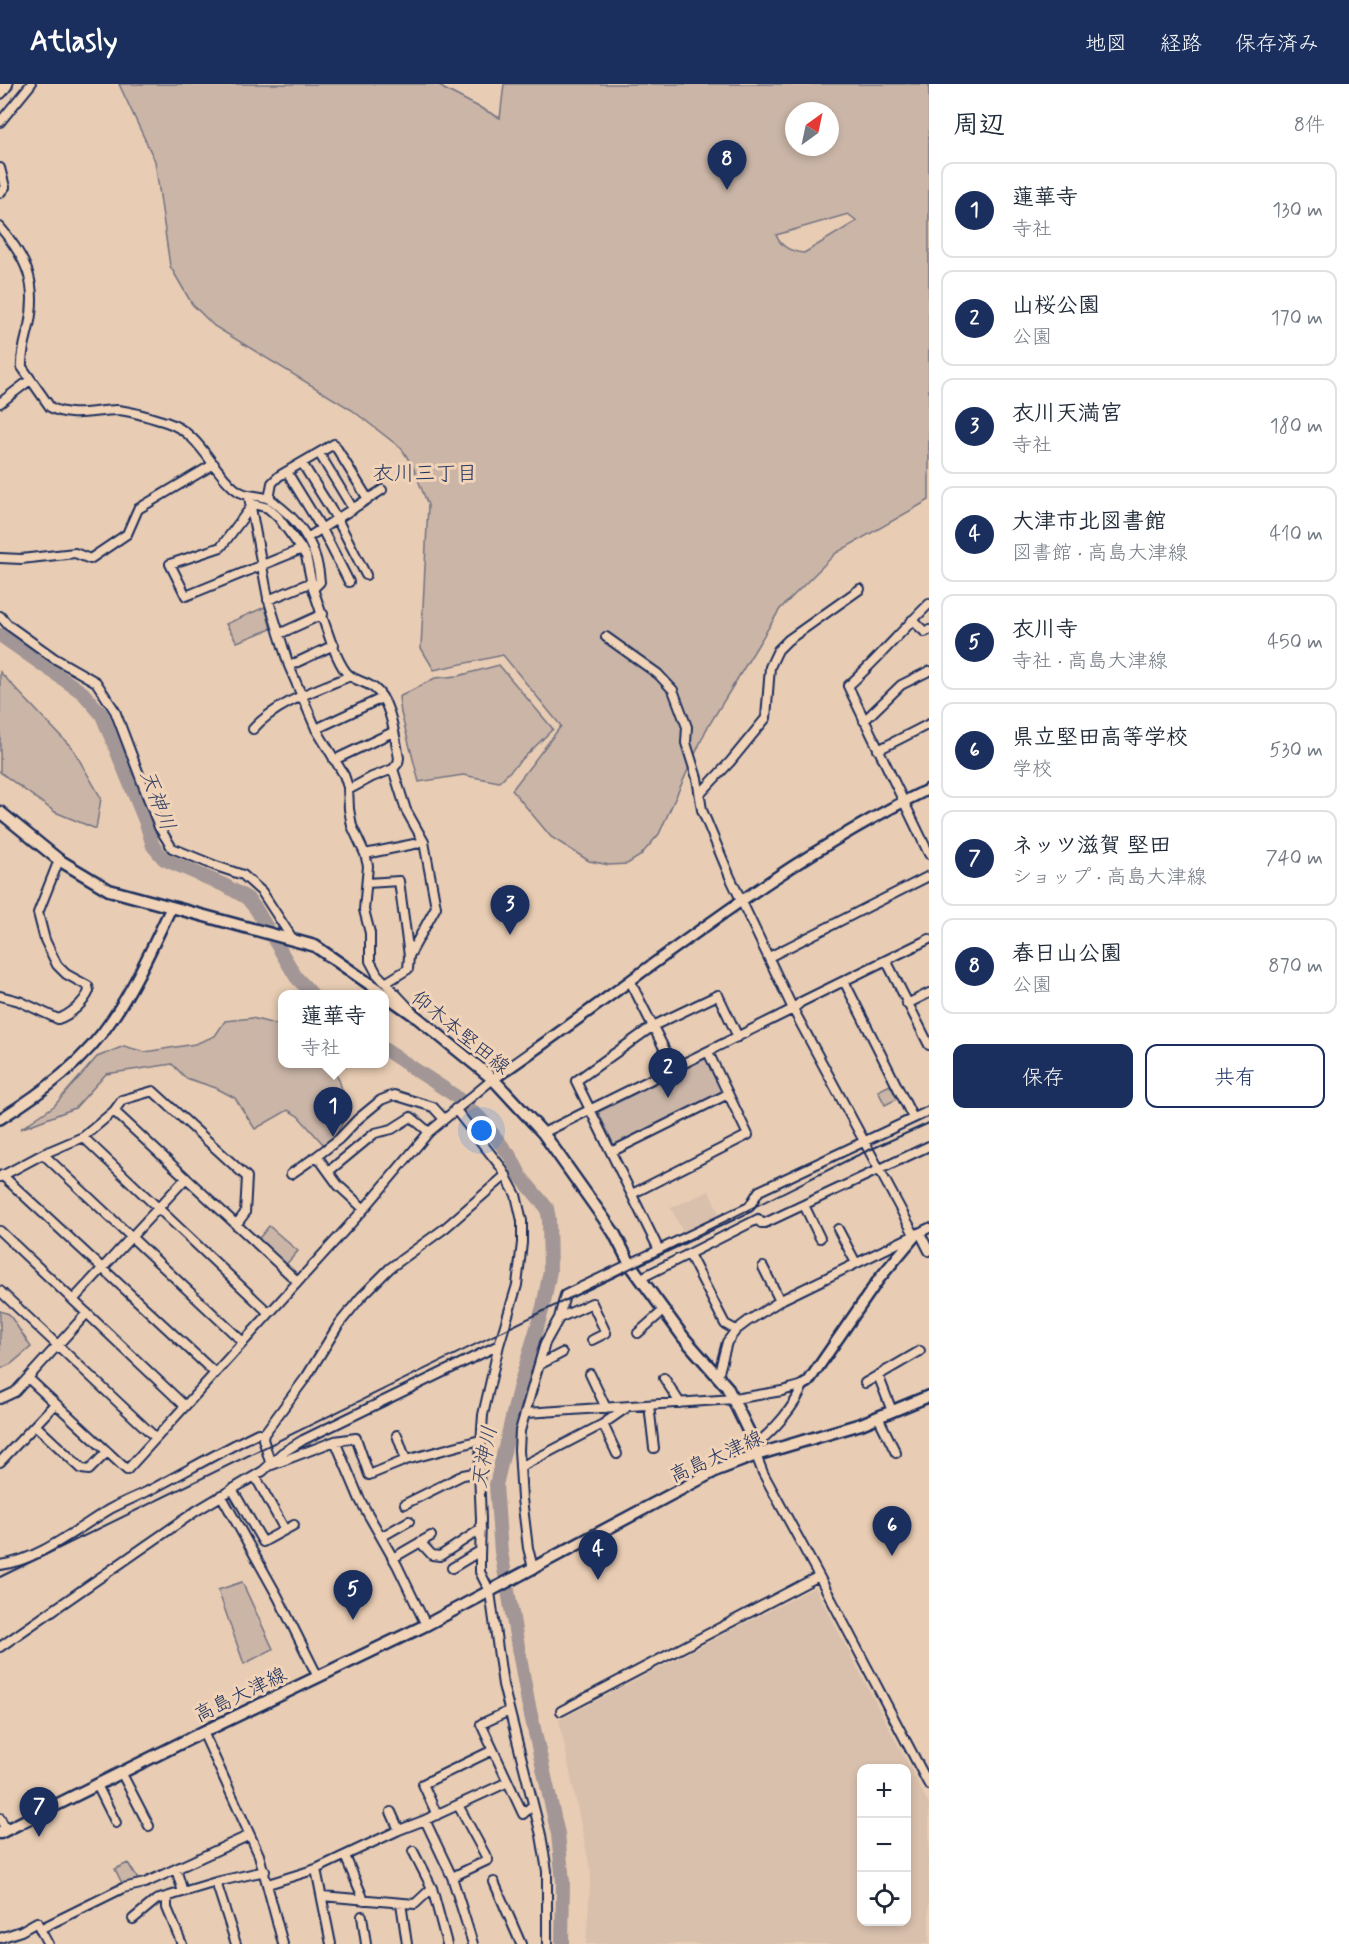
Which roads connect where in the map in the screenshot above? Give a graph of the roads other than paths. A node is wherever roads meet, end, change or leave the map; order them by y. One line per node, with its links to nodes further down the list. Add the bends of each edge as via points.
1 (5, 84): 3 (highway)
2 (31, 84): 4 (street)
3 (0, 91)
4 (0, 122)
5 (0, 168): 6 (street, via 5,187)
6 (0, 193)
7 (0, 227): 8 (street, via 31,276 30,321 21,361)
8 (30, 380): 9 (street); 12 (street, via 57,411 120,410 169,423 190,434)
9 (0, 403)
10 (319, 453): 11 (street); 16 (street, via 334,444); 18 (street)
11 (302, 463): 13 (street); 19 (street)
12 (214, 464): 17 (street); 23 (street, via 138,509 127,534 90,559 75,553)
13 (287, 472): 15 (street, via 272,483); 20 (street)
14 (382, 490): 16 (street)
15 (269, 499): 17 (street); 21 (street, via 288,514)
16 (368, 499): 18 (street)
17 (250, 502): 22 (street, via 268,508 278,517); 24 (street); 24 (street, via 220,547 170,564 186,596)
18 (353, 509): 19 (street)
19 (337, 519): 20 (street); 25 (street)
20 (322, 529): 21 (street); 26 (street)
21 (307, 538): 27 (street, via 319,567 320,582)
22 (302, 549): 24 (street); 27 (street)
23 (0, 558)
24 (262, 567): 29 (street)
25 (366, 575)
26 (349, 582)
27 (312, 585): 29 (street); 31 (street)
28 (860, 589): 53 (street, via 777,650 770,667 766,718)
29 (268, 600): 35 (street)
30 (929, 603): 33 (street)
31 (322, 614): 35 (street); 37 (street)
32 (0, 616): 64 (street, via 54,658 96,682 106,695 159,827 172,848 243,875 262,892)
33 (912, 620): 34 (street, via 925,632); 43 (street, via 848,686)
34 (929, 630)
35 (279, 634): 38 (street)
36 (606, 637): 53 (street, via 658,674 673,690 687,727 686,743)
37 (334, 645): 38 (street); 40 (street)
38 (290, 666): 41 (street)
39 (929, 671): 43 (street, via 901,685)
40 (350, 676): 41 (street); 42 (street, via 374,688)
41 (301, 697): 45 (street, via 263,718); 46 (street)
42 (382, 698): 46 (street); 47 (street)
43 (864, 722): 48 (street)
44 (929, 724): 48 (street)
45 (253, 729)
46 (316, 729): 49 (street)
47 (393, 732): 49 (street); 50 (street, via 399,758)
48 (878, 750): 54 (street)
49 (334, 760): 52 (street)
50 (393, 769): 52 (street); 56 (street, via 406,810)
51 (929, 789): 54 (street)
52 (348, 790): 57 (street, via 352,826)
53 (700, 794): 62 (street, via 702,810)
54 (902, 802): 58 (street); 62 (street, via 817,851)
55 (0, 812): 59 (main road, 仰木本堅田線)
56 (424, 842): 57 (street); 66 (street, via 436,907)
57 (365, 854): 61 (street)
58 (929, 854)
59 (59, 860): 63 (main road, 仰木本堅田線, via 109,890); 74 (street, via 38,913 57,965 88,986 89,991 81,1003 58,1019)
60 (929, 876): 67 (street)
61 (367, 883): 66 (street, via 399,881); 71 (street, via 364,910 370,933 370,961)
62 (742, 902): 67 (street); 69 (street)
63 (171, 908): 64 (main road, 仰木本堅田線); 91 (street, via 113,1019 64,1073)
64 (292, 938): 72 (main road, 仰木本堅田線, via 332,956)
65 (929, 939): 68 (street)
66 (409, 956): 71 (street, via 408,969)
67 (769, 957): 77 (street)
68 (886, 960): 70 (street); 76 (street)
69 (630, 981): 79 (street); 84 (street)
70 (844, 981): 77 (street); 90 (street)
71 (387, 982): 78 (street)
72 (379, 990)
73 (929, 993): 76 (street)
74 (0, 996)
75 (389, 997): 78 (main road, 仰木本堅田線)
76 (907, 1004): 81 (street)
77 (793, 1009): 80 (street); 96 (street)
78 (414, 1015): 84 (main road, 仰木本堅田線)
79 (653, 1026): 80 (street, via 717,995); 83 (street); 87 (street, via 576,1081)
80 (738, 1037): 82 (street)
81 (929, 1045)
82 (708, 1052): 83 (street); 85 (street)
83 (675, 1068): 87 (street)
84 (494, 1079): 86 (street); 94 (main road, 仰木本堅田線)
85 (728, 1094): 98 (street); 107 (street, via 748,1135)
86 (458, 1107): 92 (street); 104 (street)
87 (590, 1110): 94 (street); 98 (street)
88 (114, 1111): 95 (street); 106 (street); 111 (street, via 122,1100 153,1091 246,1177 245,1213)
89 (929, 1111): 90 (street)
90 (913, 1118): 96 (street)
91 (0, 1119)
92 (444, 1119): 93 (street); 100 (street, via 433,1107 394,1095 381,1100)
93 (429, 1132): 102 (street, via 411,1117 375,1134); 110 (street)
94 (543, 1133): 122 (main road, 仰木本堅田線, via 614,1233)
95 (83, 1137): 99 (street); 109 (street)
96 (865, 1142): 101 (street); 118 (street, via 759,1191 749,1207)
97 (929, 1146): 101 (street)
98 (611, 1152): 107 (street)
99 (43, 1154): 105 (street); 116 (street)
100 (317, 1156): 102 (street); 103 (street)
101 (879, 1169): 108 (street); 115 (street)
102 (329, 1171): 110 (street)
103 (291, 1174)
104 (506, 1175): 139 (street, via 519,1206 522,1243 517,1285); 165 (street, via 367,1290)
105 (1, 1176): 124 (street)
106 (186, 1178): 109 (street); 111 (street)
107 (632, 1194): 118 (street)
108 (804, 1205): 117 (street); 120 (street, via 765,1223 758,1219)
109 (158, 1208): 116 (street); 132 (street)
110 (364, 1209): 126 (street)
111 (236, 1225): 126 (street)
112 (929, 1228): 115 (street)
113 (838, 1229): 121 (street)
114 (0, 1231): 128 (street)
115 (918, 1235): 119 (street); 121 (street); 150 (street, via 879,1279)
116 (131, 1237): 124 (street); 137 (street)
117 (820, 1238)
118 (659, 1250): 122 (street)
119 (929, 1251)
120 (689, 1254): 125 (street); 134 (street, via 725,1324)
121 (856, 1263): 129 (street)
122 (630, 1264): 125 (main road, 仰木本堅田線); 133 (street, via 565,1294)
123 (763, 1267): 129 (street)
124 (102, 1268): 128 (street); 143 (street)
125 (641, 1278): 130 (main road, 仰木本堅田線)
126 (297, 1281): 132 (street)
127 (0, 1291): 138 (street)
128 (73, 1300): 131 (street)
129 (780, 1301): 134 (street)
130 (664, 1310): 135 (street); 146 (main road, 仰木本堅田線)
131 (87, 1313): 138 (street); 157 (street)
132 (269, 1313): 137 (street)
133 (560, 1318): 136 (street, via 592,1303 606,1333); 142 (street, via 545,1343)
134 (736, 1330): 146 (street, via 727,1342)
135 (638, 1333)
136 (592, 1340)
137 (243, 1342): 143 (street)
138 (58, 1345): 147 (street); 167 (street)
139 (499, 1345): 168 (street); 177 (street, via 303,1440)
140 (920, 1351): 145 (street)
141 (562, 1353): 142 (street)
142 (539, 1365): 161 (street)
143 (215, 1373): 157 (street)
144 (590, 1374): 159 (street)
145 (878, 1375): 149 (street); 160 (street)
146 (718, 1376): 153 (main road, 仰木本堅田線)
147 (28, 1378): 152 (street, via 15,1392); 155 (street)
148 (664, 1378): 154 (street)
149 (865, 1383)
150 (803, 1385): 153 (street); 171 (street, via 799,1396)
151 (929, 1396): 160 (main road, 高島大津線)
152 (0, 1399)
153 (734, 1399): 154 (street); 171 (main road, 仰木本堅田線)
154 (680, 1403): 156 (street)
155 (55, 1404): 164 (street); 172 (street)
156 (649, 1405): 158 (street); 170 (street)
157 (185, 1406): 167 (street)
158 (627, 1407): 159 (street); 163 (street)
159 (606, 1408): 161 (street)
160 (892, 1411): 162 (main road, 高島大津線)
161 (527, 1413): 178 (street, via 520,1431)
162 (878, 1417): 171 (main road, 高島大津線, via 833,1433); 174 (street)
163 (603, 1424): 173 (street); 178 (street)
164 (35, 1425): 172 (street, via 82,1469 89,1470); 176 (street)
165 (264, 1434): 177 (street); 193 (street, via 258,1433 220,1452 14,1564)
166 (397, 1436): 175 (street)
167 (156, 1438): 172 (street, via 127,1470)
168 (480, 1440): 175 (street); 179 (street)
169 (335, 1442): 175 (street, via 356,1438 369,1474); 177 (street); 189 (street)
170 (654, 1448)
171 (755, 1450): 195 (main road, 高島大津線); 196 (street, via 763,1473)
172 (107, 1452)
173 (617, 1454)
174 (896, 1454)
175 (406, 1460)
176 (0, 1462)
177 (271, 1465): 180 (street)
178 (520, 1467): 195 (street)
179 (479, 1472): 183 (street, via 463,1475); 186 (street)
180 (255, 1476): 181 (street); 187 (street)
181 (232, 1489): 182 (street); 187 (street, via 263,1542)
182 (221, 1495): 199 (street); 200 (street)
183 (405, 1504)
184 (408, 1521): 189 (street)
185 (294, 1526): 187 (street)
186 (481, 1529): 190 (street, via 440,1556 432,1555); 191 (street)
187 (285, 1530)
188 (431, 1536): 190 (street)
189 (381, 1537): 192 (street)
190 (420, 1542): 192 (street)
191 (480, 1551): 194 (street); 197 (street, via 480,1572)
192 (393, 1558): 198 (street)
193 (0, 1565)
194 (452, 1568)
195 (530, 1570): 197 (main road)
196 (819, 1576): 202 (street); 208 (street)
197 (493, 1590): 198 (main road, 高島大津線); 201 (street)
198 (426, 1625): 200 (main road, 高島大津線)
199 (0, 1647)
200 (318, 1677): 203 (main road, 高島大津線)
201 (509, 1711): 204 (street, via 481,1724); 209 (street)
202 (561, 1711)
203 (203, 1732): 205 (main road, 高島大津線); 219 (street)
204 (493, 1750): 206 (street); 212 (street, via 423,1784)
205 (121, 1772): 207 (main road, 高島大津線); 216 (street)
206 (508, 1782): 209 (street, via 523,1814); 210 (street)
207 (97, 1785): 215 (street); 218 (main road, 高島大津線)
208 (929, 1785)
209 (533, 1804): 249 (street, via 547,1871)
210 (458, 1805): 212 (street); 225 (street, via 488,1860)
211 (391, 1812): 217 (street)
212 (437, 1815): 214 (street)
213 (0, 1818): 218 (street)
214 (425, 1820): 217 (street); 225 (street)
215 (116, 1823)
216 (149, 1826)
217 (399, 1830): 221 (street)
218 (3, 1832)
219 (250, 1835): 222 (street); 224 (street)
220 (413, 1851): 229 (street)
221 (345, 1856): 223 (street); 233 (street)
222 (176, 1869): 230 (street); 237 (street, via 123,1888)
223 (316, 1869): 228 (street); 231 (street)
224 (265, 1871): 226 (street); 228 (street)
225 (452, 1877): 247 (street)
226 (216, 1882): 230 (street); 241 (street)
227 (494, 1882): 248 (street)
228 (268, 1884): 242 (street)
229 (432, 1888): 234 (street, via 415,1904); 246 (street)
230 (183, 1892): 232 (street)
231 (322, 1896): 233 (street); 243 (street)
232 (167, 1897): 236 (street, via 156,1899); 240 (street, via 167,1908)
233 (364, 1900): 234 (street)
234 (401, 1903): 245 (street)
235 (362, 1916): 244 (street)
236 (133, 1919)
237 (40, 1929): 238 (street, via 37,1922); 239 (street)
238 (0, 1938)
239 (48, 1944)
240 (182, 1944)
241 (236, 1944)
242 (283, 1944)
243 (332, 1944)
244 (366, 1944)
245 (407, 1944)
246 (447, 1944)
247 (473, 1944)
248 (521, 1944)
249 (547, 1944)

